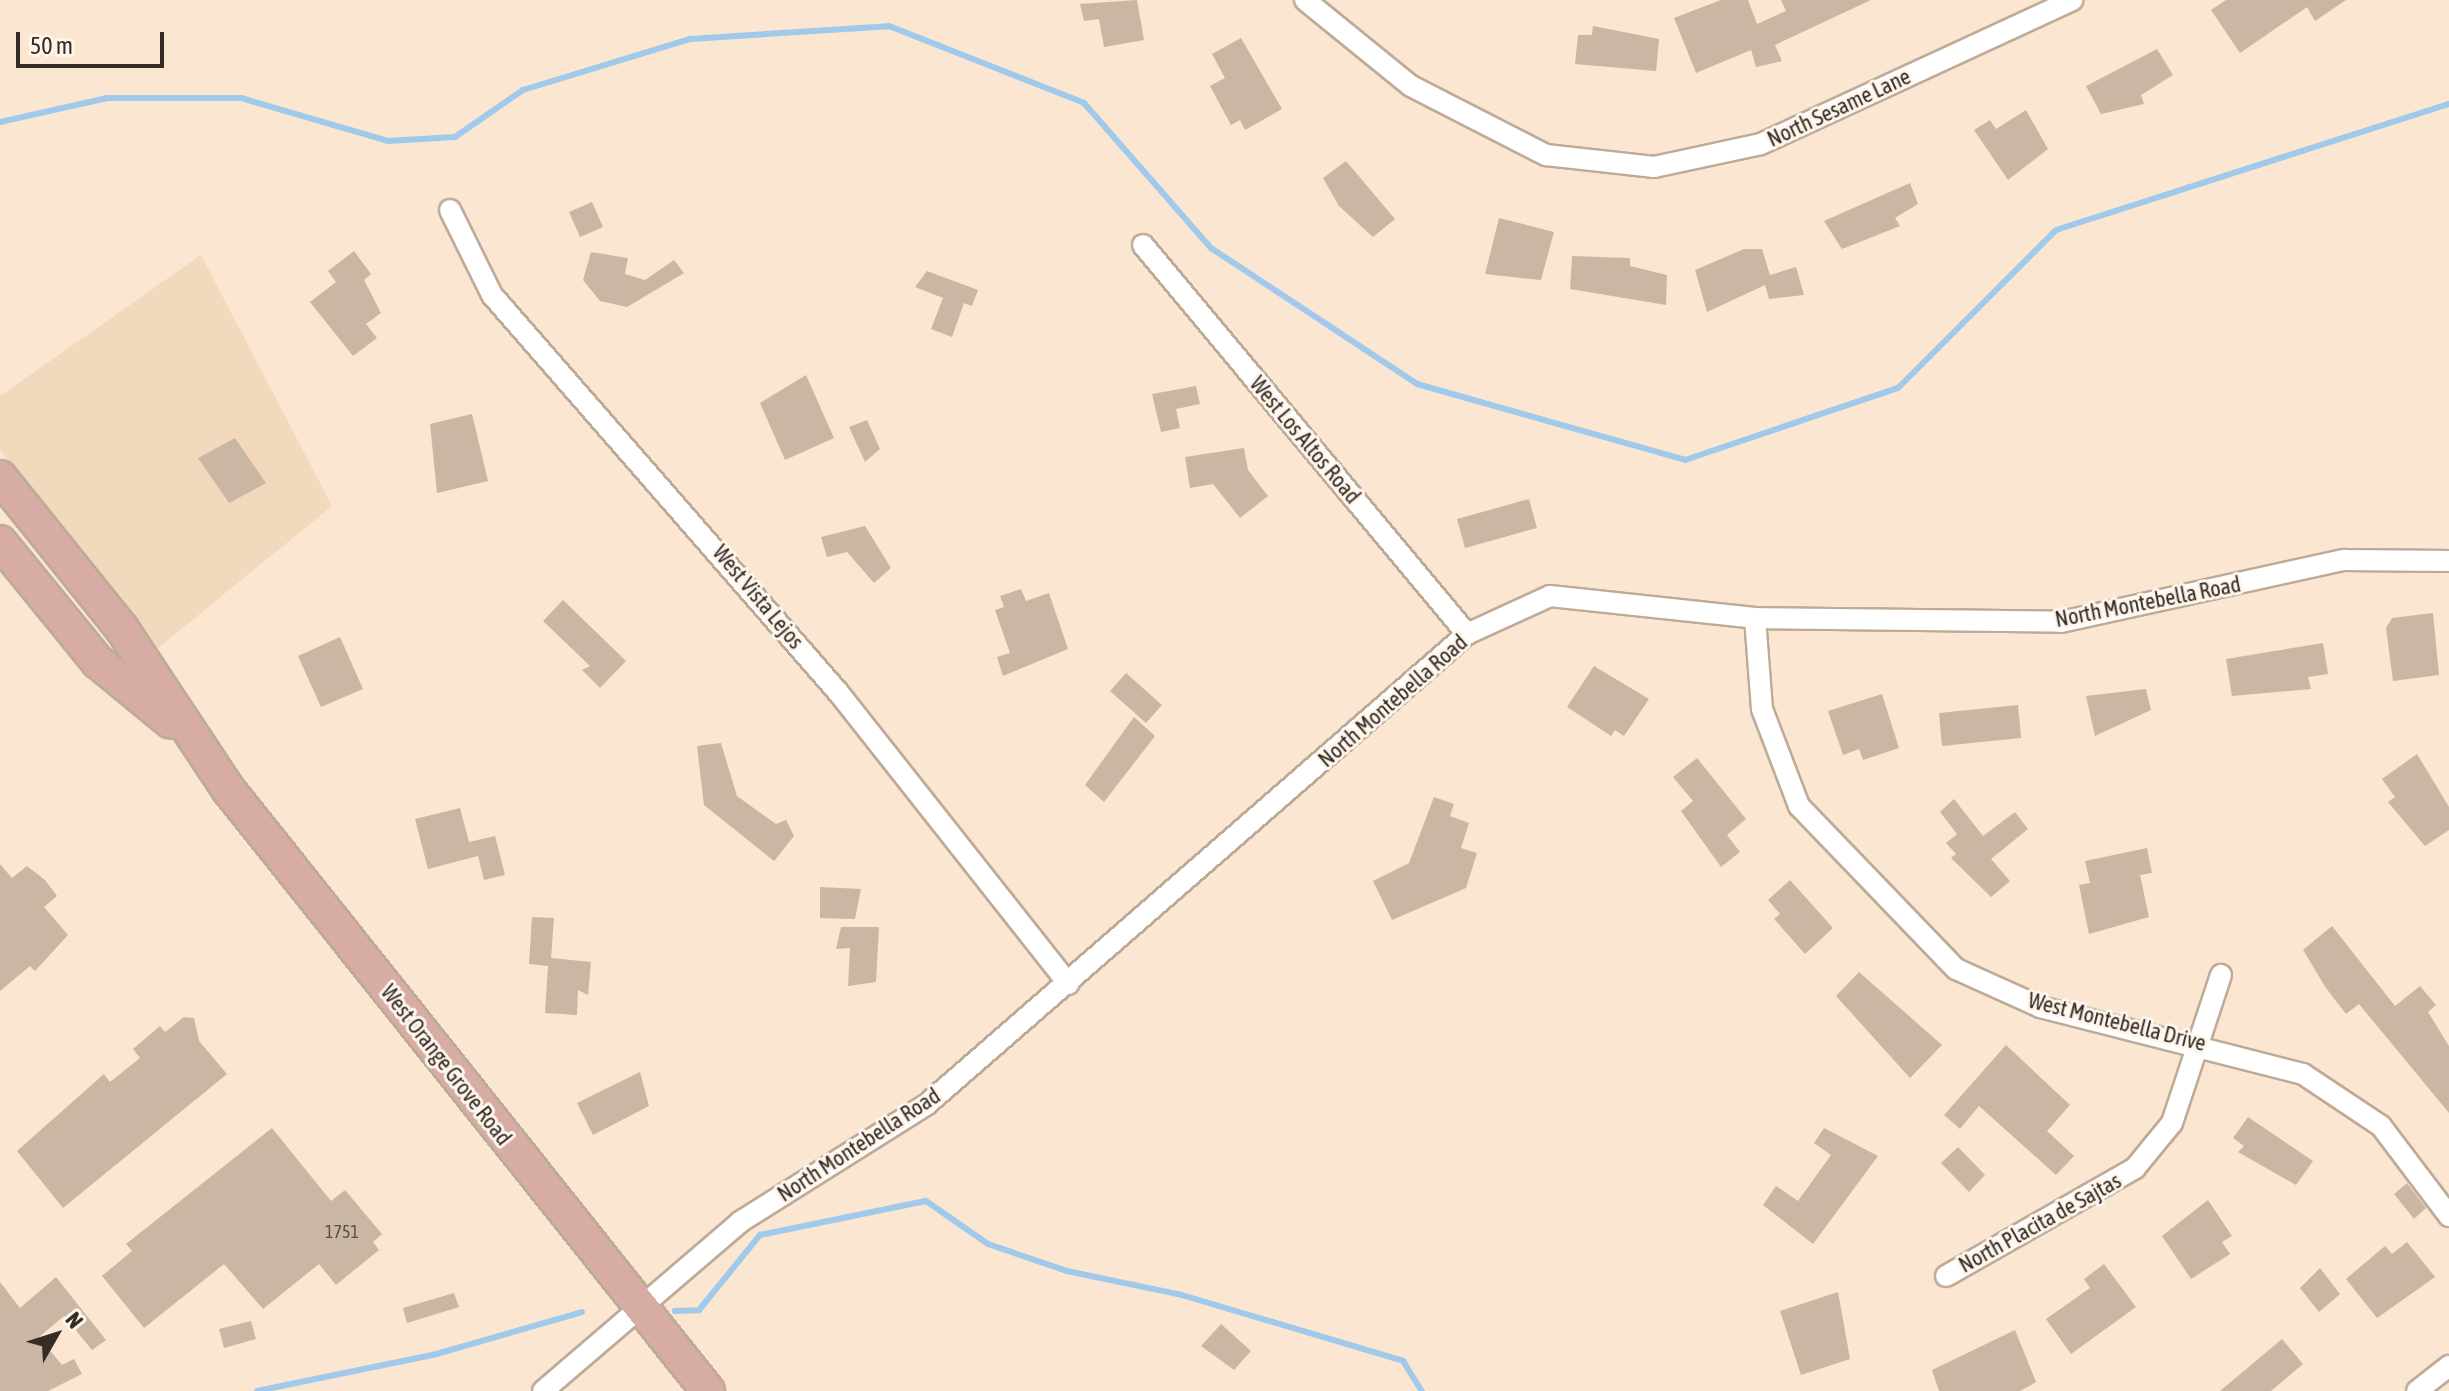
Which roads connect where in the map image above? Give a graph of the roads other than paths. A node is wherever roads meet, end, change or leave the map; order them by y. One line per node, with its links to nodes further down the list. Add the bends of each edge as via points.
1 (1305, 0): 2 (street, North Sesame Lane, via 1411,86 1546,155 1654,167 1761,144)
2 (2072, 0)
3 (450, 210): 12 (street, West Vista Lejos, via 492,295 830,682)
4 (1143, 245): 9 (street, West Los Altos Road)
5 (0, 477): 10 (main road, West Orange Grove Road, via 122,629)
6 (0, 542): 10 (main road, West Orange Grove Road, via 98,662)
7 (2449, 561): 8 (street, North Montebella Road, via 2344,560 2061,622)
8 (1755, 618): 9 (street, North Montebella Road, via 1550,596); 13 (street, West Montebella Drive, via 1762,709 1799,806 1956,969 2040,1007)
9 (1467, 634): 12 (street, North Montebella Road)
10 (189, 737): 16 (main road, West Orange Grove Road)
11 (2221, 975): 13 (street, North Placita de Sajtas)
12 (1069, 984): 16 (street, North Montebella Road, via 926,1105 740,1222)
13 (2198, 1042): 14 (street, West Montebella Drive, via 2303,1074 2344,1094 2381,1126); 15 (street, North Placita de Sajtas, via 2172,1123 2135,1168)
14 (2449, 1216)
15 (1946, 1276)
16 (640, 1309): 19 (street, North Montebella Road); 20 (main road, West Orange Grove Road)
17 (2449, 1366): 18 (street)
18 (2429, 1387)
19 (543, 1391)
20 (708, 1391)

